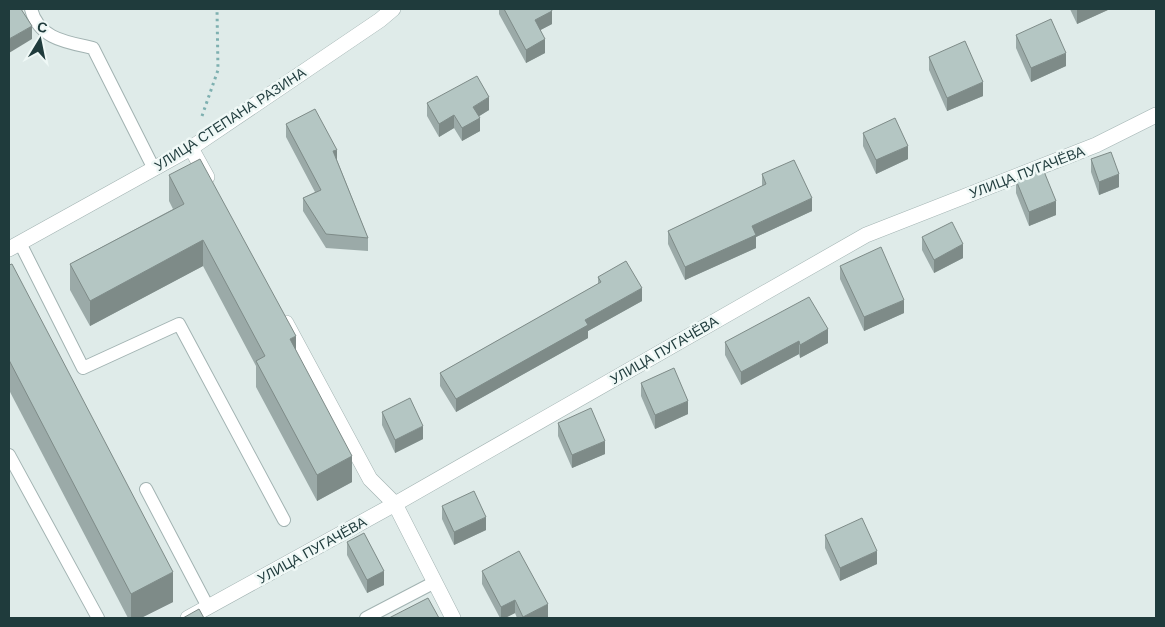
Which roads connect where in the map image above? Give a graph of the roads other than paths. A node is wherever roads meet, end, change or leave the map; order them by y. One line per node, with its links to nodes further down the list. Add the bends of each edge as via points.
1 (31, 9): 5 (lane, via 35,23 58,40 93,48)
2 (393, 9): 4 (street, УЛИЦА СТЕПАНА РАЗИНА)
3 (1156, 115): 11 (street, УЛИЦА ПУГАЧЁВА, via 1096,145 866,235)
4 (191, 148): 5 (street, УЛИЦА СТЕПАНА РАЗИНА); 6 (street)
5 (154, 169): 7 (street, УЛИЦА СТЕПАНА РАЗИНА)
6 (216, 193)
7 (15, 246): 12 (lane, via 83,368 179,324)
8 (276, 306): 11 (street, via 370,479)
9 (9, 456): 15 (lane)
10 (146, 489): 14 (lane)
11 (395, 504): 13 (street); 14 (street, УЛИЦА ПУГАЧЁВА)
12 (284, 520)
13 (435, 582): 17 (lane); 18 (street)
14 (208, 607): 16 (street, УЛИЦА ПУГАЧЁВА)
15 (98, 618)
16 (188, 618)
17 (366, 618)
18 (454, 618)

